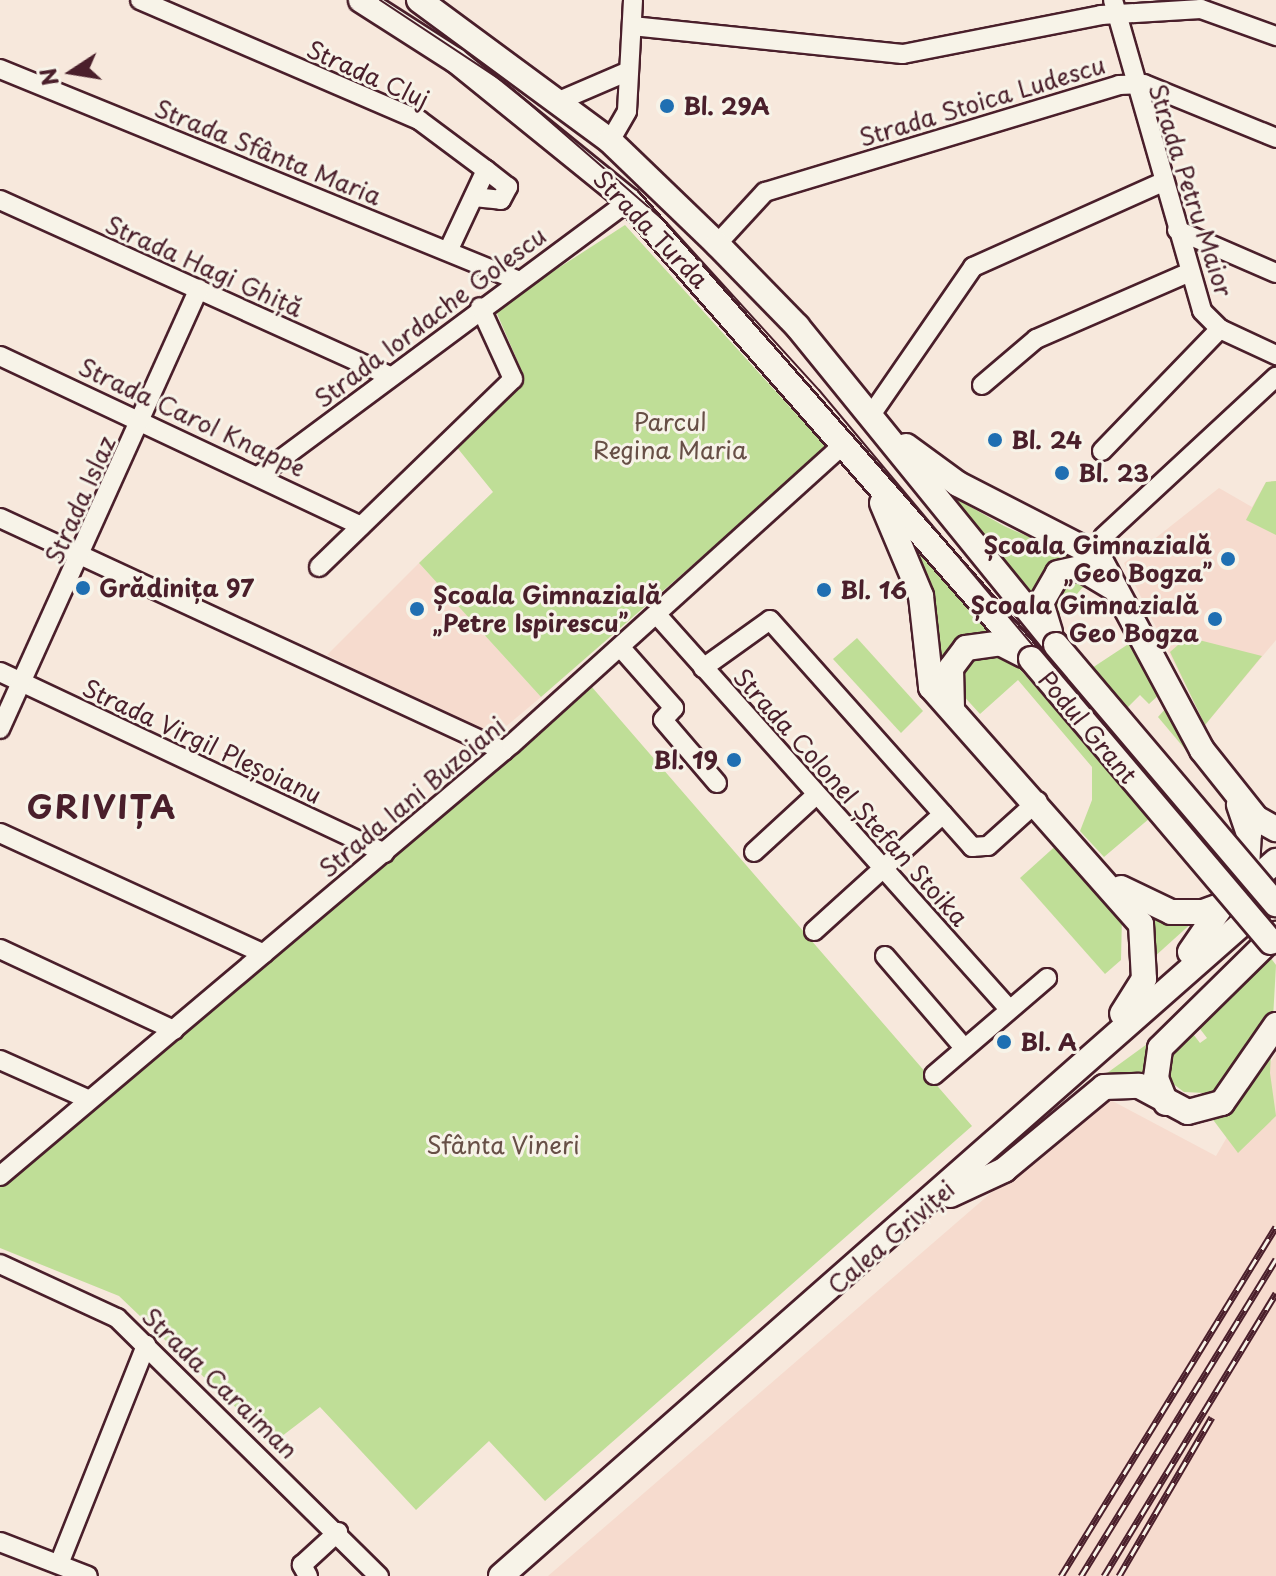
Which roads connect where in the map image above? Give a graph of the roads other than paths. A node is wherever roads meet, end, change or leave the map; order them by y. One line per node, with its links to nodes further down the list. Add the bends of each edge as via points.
1 (140, 0): 14 (street, Strada Cluj, via 419,120)
2 (361, 0): 18 (main road, Strada Turda, via 455,60)
3 (419, 0): 11 (main road, Strada Turda)
4 (633, 0): 6 (street)
5 (1114, 7): 6 (street, via 875,54); 7 (street, via 1211,9); 10 (street, Strada Petru Maior)
6 (632, 26): 9 (street)
7 (1276, 36)
8 (0, 69): 21 (street, Strada Sfânta Maria)
9 (629, 71): 11 (street); 13 (street, via 627,111)
10 (1131, 83): 12 (street, Strada Stoica Ludescu); 15 (street, Strada Petru Maior); 20 (street, Strada Stoica Ludescu, via 765,192)
11 (559, 101): 13 (main road, Strada Turda)
12 (1276, 138)
13 (610, 141): 20 (main road, Strada Turda)
14 (486, 170): 16 (street); 16 (street, via 508,187 501,200)
15 (1163, 182): 19 (street, Strada Petru Maior); 33 (street, via 973,267)
16 (474, 197): 21 (street)
17 (0, 200): 25 (street, Strada Hagi Ghiță)
18 (629, 201): 24 (street, Strada Iordache Golescu); 35 (main road, Strada Turda)
19 (1177, 230): 22 (street, Strada Petru Maior); 23 (street)
20 (717, 244): 33 (main road, Strada Turda)
21 (448, 251): 24 (street, Strada Sfânta Maria)
22 (1190, 272): 27 (street, Strada Petru Maior, via 1202,311); 32 (street, via 1036,339)
23 (1276, 273)
24 (517, 280): 26 (street, Strada Iordache Golescu)
25 (199, 289): 30 (street, Strada Hagi Ghiță); 34 (street, Strada Islaz)
26 (480, 307): 30 (street, Strada Iordache Golescu); 41 (street, via 513,379)
27 (1220, 329): 28 (street, Strada Petru Maior); 36 (street)
28 (1276, 355)
29 (0, 356): 34 (street, Strada Carol Knappe)
30 (389, 376): 37 (street, Strada Iordache Golescu)
31 (1276, 377): 42 (street)
32 (982, 385)
33 (871, 415): 38 (main road, Strada Turda); 45 (main road, via 958,484 1090,549)
34 (144, 417): 37 (street, Strada Carol Knappe); 43 (street, Strada Islaz)
35 (845, 443): 39 (main road, Strada Turda); 46 (street, Strada Iani Buzoiani); 53 (main road, via 902,539 921,596 931,687)
36 (1102, 451)
37 (261, 474): 41 (street, Strada Carol Knappe)
38 (924, 485): 47 (main road, Podul Grant)
39 (899, 506): 49 (main road, Podul Grant)
40 (0, 518): 43 (street)
41 (361, 526): 44 (street)
42 (1103, 537)
43 (81, 555): 52 (street, Strada Islaz); 55 (street)
44 (319, 567)
45 (1125, 601): 47 (main road, via 1093,571 1058,573 1041,603); 57 (main road, via 1187,725)
46 (658, 616): 48 (street, Strada Iani Buzoiani); 50 (street, Strada Colonel Ștefan Stoika)
47 (1056, 645): 70 (main road, Podul Grant, bridge)
48 (621, 648): 55 (street, Strada Iani Buzoiani); 56 (street, via 674,708 663,720)
49 (1031, 659): 53 (main road, via 1000,643 966,648 951,668); 72 (main road, Podul Grant, bridge)
50 (703, 668): 58 (street, Strada Colonel Ștefan Stoika); 60 (street, via 770,620)
51 (0, 672): 52 (street, Strada Virgil Pleșoianu)
52 (22, 682): 54 (street, Strada Islaz); 64 (street, Strada Virgil Pleșoianu)
53 (952, 709): 59 (main road)
54 (0, 729)
55 (504, 751): 64 (street, Strada Iani Buzoiani)
56 (717, 783)
57 (1235, 795): 61 (main road); 69 (main road, via 1251,847)
58 (815, 796): 63 (street); 66 (street, Strada Colonel Ștefan Stoika)
59 (1038, 801): 60 (street, via 980,849); 67 (main road)
60 (943, 814): 66 (street)
61 (1276, 829)
62 (0, 833): 74 (street)
63 (754, 852)
64 (384, 853): 74 (street, Strada Iani Buzoiani)
65 (1276, 861): 69 (main road)
66 (882, 868): 71 (street); 78 (street, Strada Colonel Ștefan Stoika)
67 (1109, 881): 69 (main road, via 1171,912); 81 (main road, via 1141,924 1146,965 1144,979)
68 (1276, 894): 77 (main road, Calea Griviței)
69 (1228, 903): 77 (main road)
70 (1276, 904)
71 (814, 931)
72 (1275, 944): 87 (main road, via 1160,1048 1156,1078)
73 (0, 949): 80 (street)
74 (264, 954): 80 (street, Strada Iani Buzoiani)
75 (885, 956): 82 (street)
76 (1047, 978): 78 (street)
77 (1163, 989): 81 (main road, Calea Griviței)
78 (1009, 1009): 82 (street)
79 (1276, 1025): 83 (main road)
80 (174, 1030): 86 (street, Strada Iani Buzoiani)
81 (1099, 1044): 89 (main road, Calea Griviței)
82 (964, 1048): 85 (street)
83 (1267, 1049): 87 (main road, via 1222,1103 1188,1112)
84 (0, 1060): 86 (street)
85 (934, 1075)
86 (90, 1100): 88 (street, Strada Iani Buzoiani)
87 (1166, 1103): 89 (main road, via 1139,1086 1104,1087 1004,1170)
88 (1, 1174)
89 (926, 1206): 98 (main road, Calea Griviței)
90 (0, 1264): 91 (street, Strada Caraiman, via 89,1303)
91 (146, 1345): 92 (street, Strada Caraiman); 94 (street)
92 (338, 1532): 96 (street, via 302,1565); 97 (street, Strada Caraiman)
93 (0, 1542): 94 (street)
94 (59, 1564): 95 (street)
95 (88, 1576)
96 (308, 1576)
97 (379, 1576)
98 (501, 1576)

